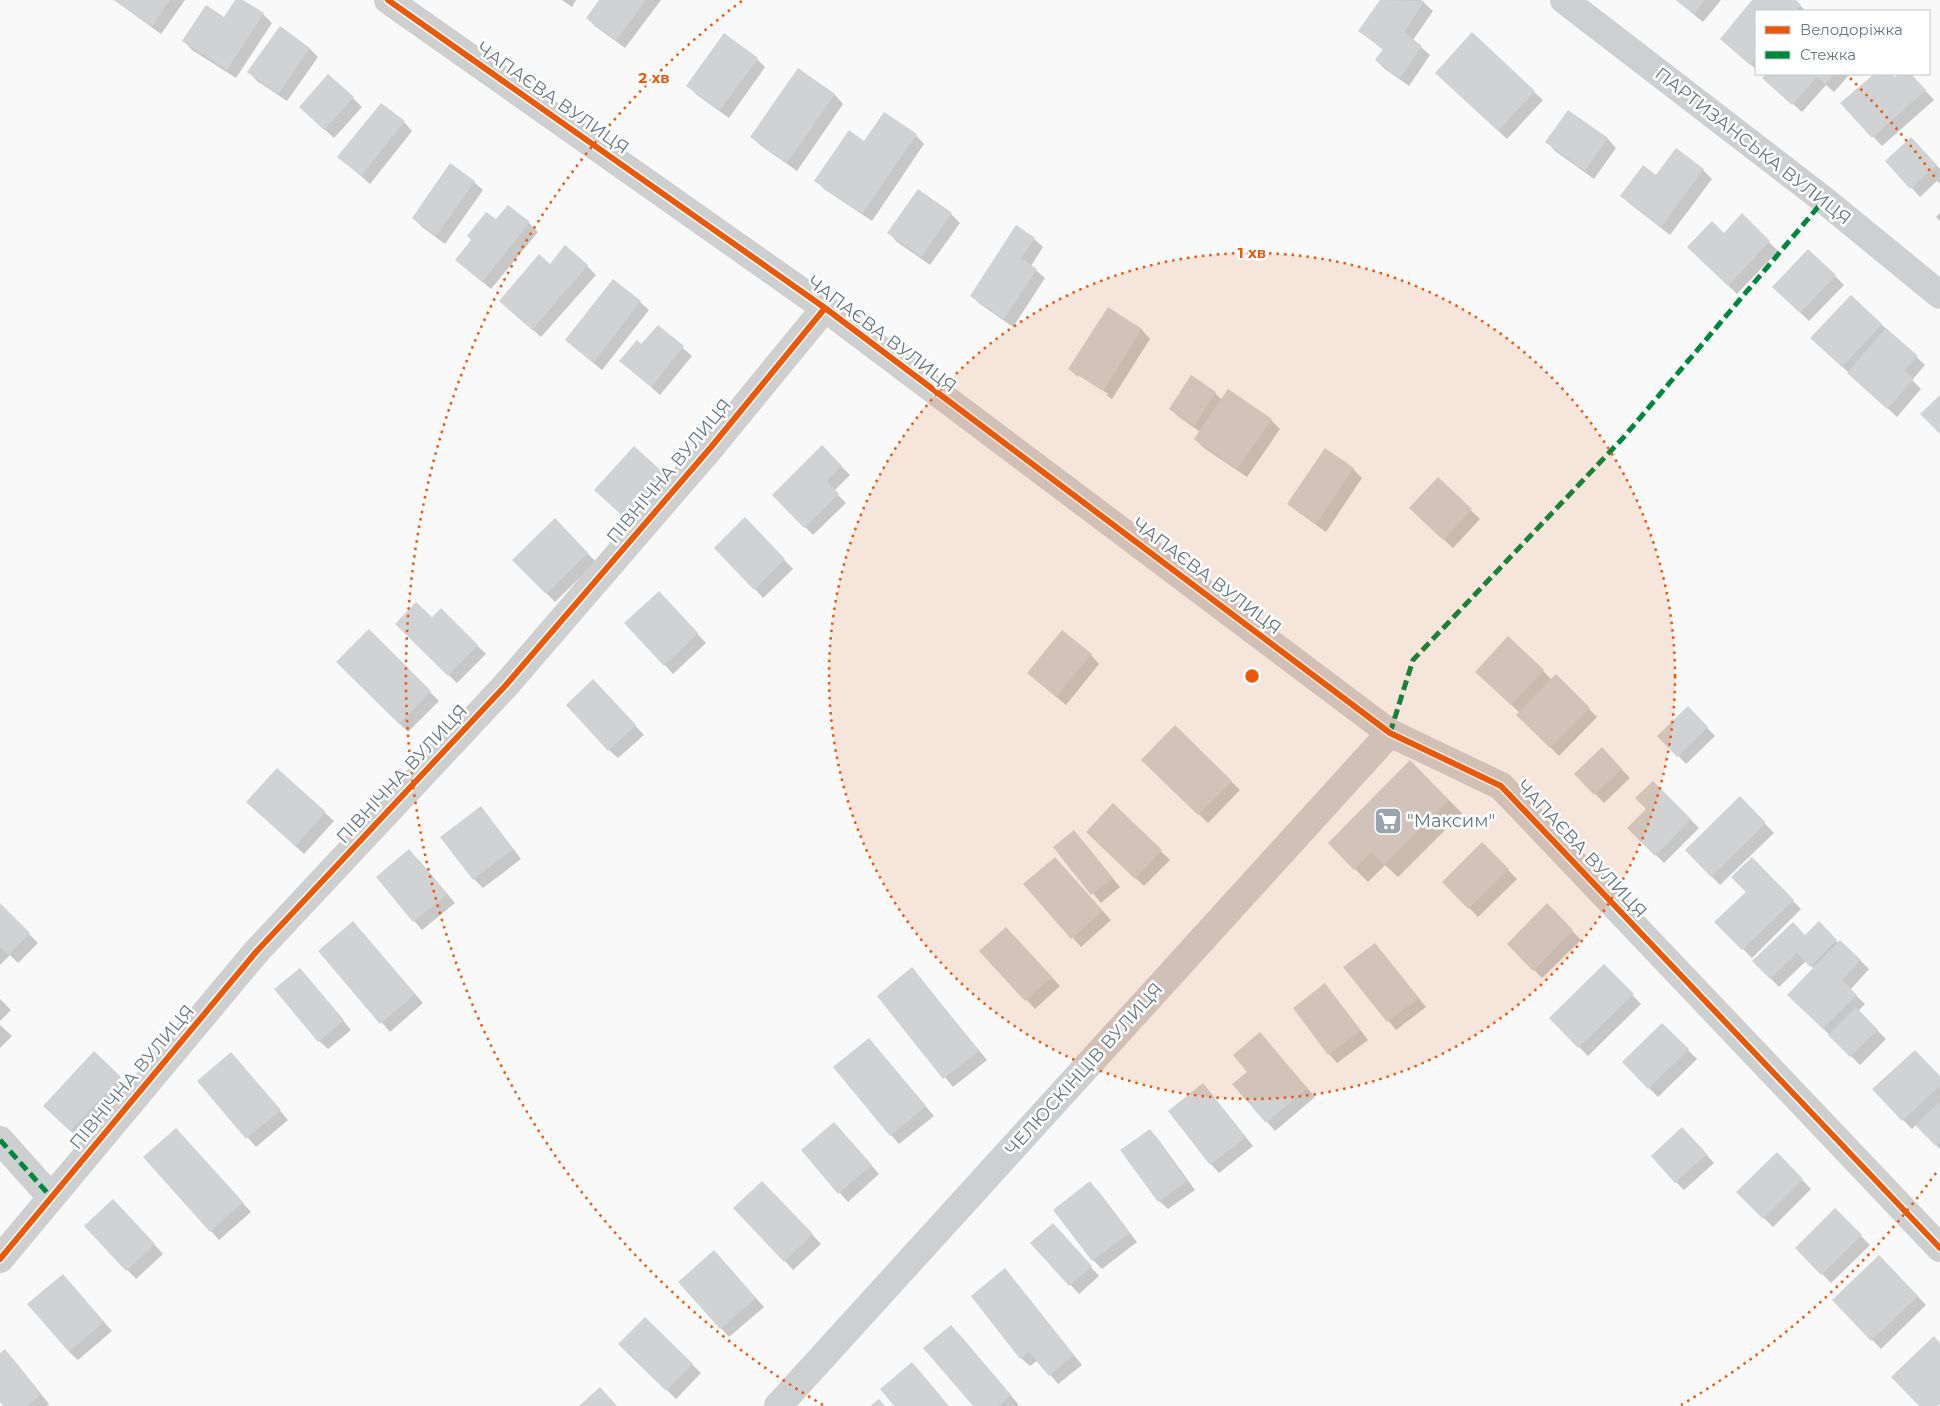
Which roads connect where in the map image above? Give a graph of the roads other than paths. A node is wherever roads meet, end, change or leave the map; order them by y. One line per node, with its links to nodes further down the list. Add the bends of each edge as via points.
1 (388, 0): 4 (street, ЧАПАЄВА ВУЛИЦЯ)
2 (1564, 0): 3 (street, ПАРТИЗАНСЬКА ВУЛИЦЯ, via 1824,200)
3 (1940, 295)
4 (825, 308): 5 (street, ЧАПАЄВА ВУЛИЦЯ); 7 (street, ПІВНІЧНА ВУЛИЦЯ, via 712,446 506,685 256,952)
5 (1390, 733): 8 (street, ЧАПАЄВА ВУЛИЦЯ, via 1501,786); 10 (street, ЧЕЛЮСКІНЦІВ ВУЛИЦЯ)
6 (0, 1140): 7 (street)
7 (51, 1198): 9 (street, ПІВНІЧНА ВУЛИЦЯ)
8 (1940, 1248)
9 (0, 1259)
10 (778, 1406)

